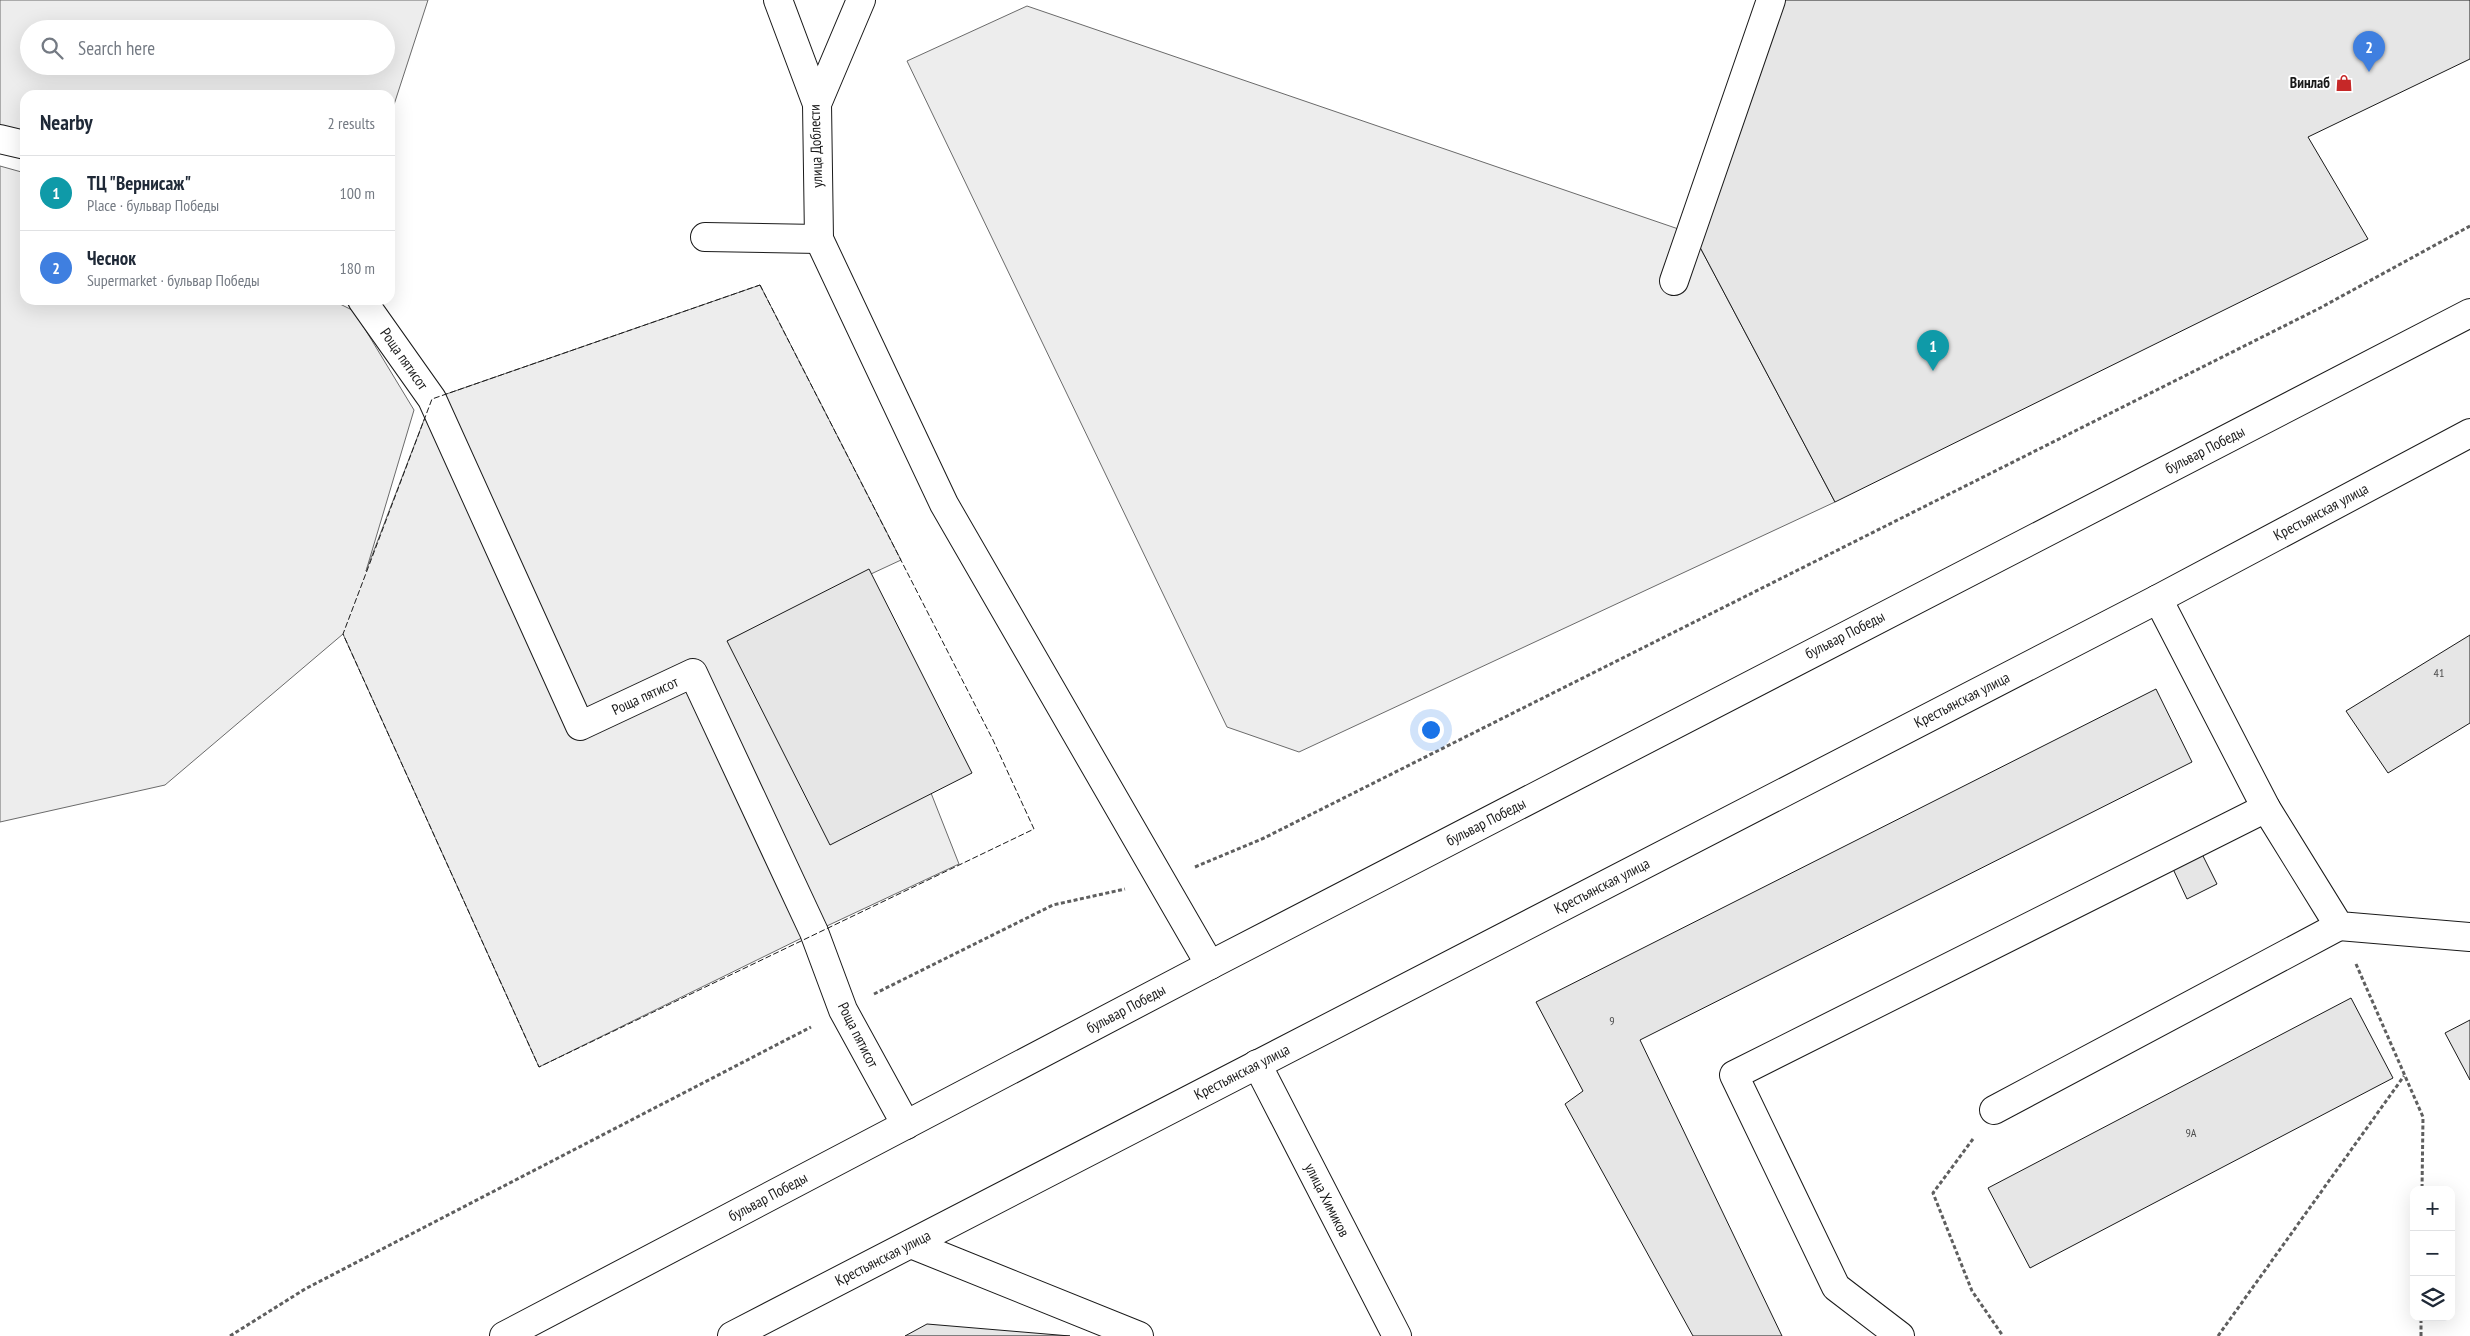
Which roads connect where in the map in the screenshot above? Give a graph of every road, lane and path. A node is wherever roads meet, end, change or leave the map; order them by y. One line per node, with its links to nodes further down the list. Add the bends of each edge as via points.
1 (778, 0): 4 (street, улица Доблести)
2 (861, 0): 4 (street)
3 (1771, 0): 10 (street)
4 (817, 104): 9 (street, улица Доблести)
5 (0, 140): 6 (street)
6 (20, 144)
7 (2470, 226): 16 (path, via 2320,308 1299,821)
8 (705, 237): 9 (street)
9 (819, 239): 16 (street, via 944,504)
10 (1674, 281)
11 (366, 305): 20 (street, Роща пятисот, via 432,399 580,726 693,673 814,932)
12 (2470, 312): 19 (street, бульвар Победы)
13 (2470, 432): 14 (street, Крестьянская улица)
14 (2158, 599): 15 (street); 21 (street, Крестьянская улица)
15 (2266, 808): 17 (street); 33 (street, via 1734,1075 1836,1287)
16 (1161, 881): 19 (street); 20 (path, via 1053,905)
17 (2339, 926): 18 (street); 22 (path); 23 (street)
18 (2470, 937)
19 (1210, 965): 24 (street, бульвар Победы)
20 (843, 1010): 24 (street, Роща пятисот); 28 (path, via 305,1289)
21 (1257, 1064): 26 (street, Крестьянская улица); 32 (street, улица Химиков)
22 (2404, 1076): 25 (path, via 2423,1118); 35 (path)
23 (1994, 1110): 34 (path, via 1933,1193 1972,1291)
24 (906, 1125): 29 (street, бульвар Победы)
25 (2422, 1186)
26 (910, 1244): 30 (street, Крестьянская улица); 31 (street)
27 (2421, 1321): 36 (path)
28 (230, 1336)
29 (504, 1336)
30 (732, 1336)
31 (1139, 1336)
32 (1397, 1336)
33 (1900, 1336)
34 (2003, 1336)
35 (2218, 1336)
36 (2421, 1336)

